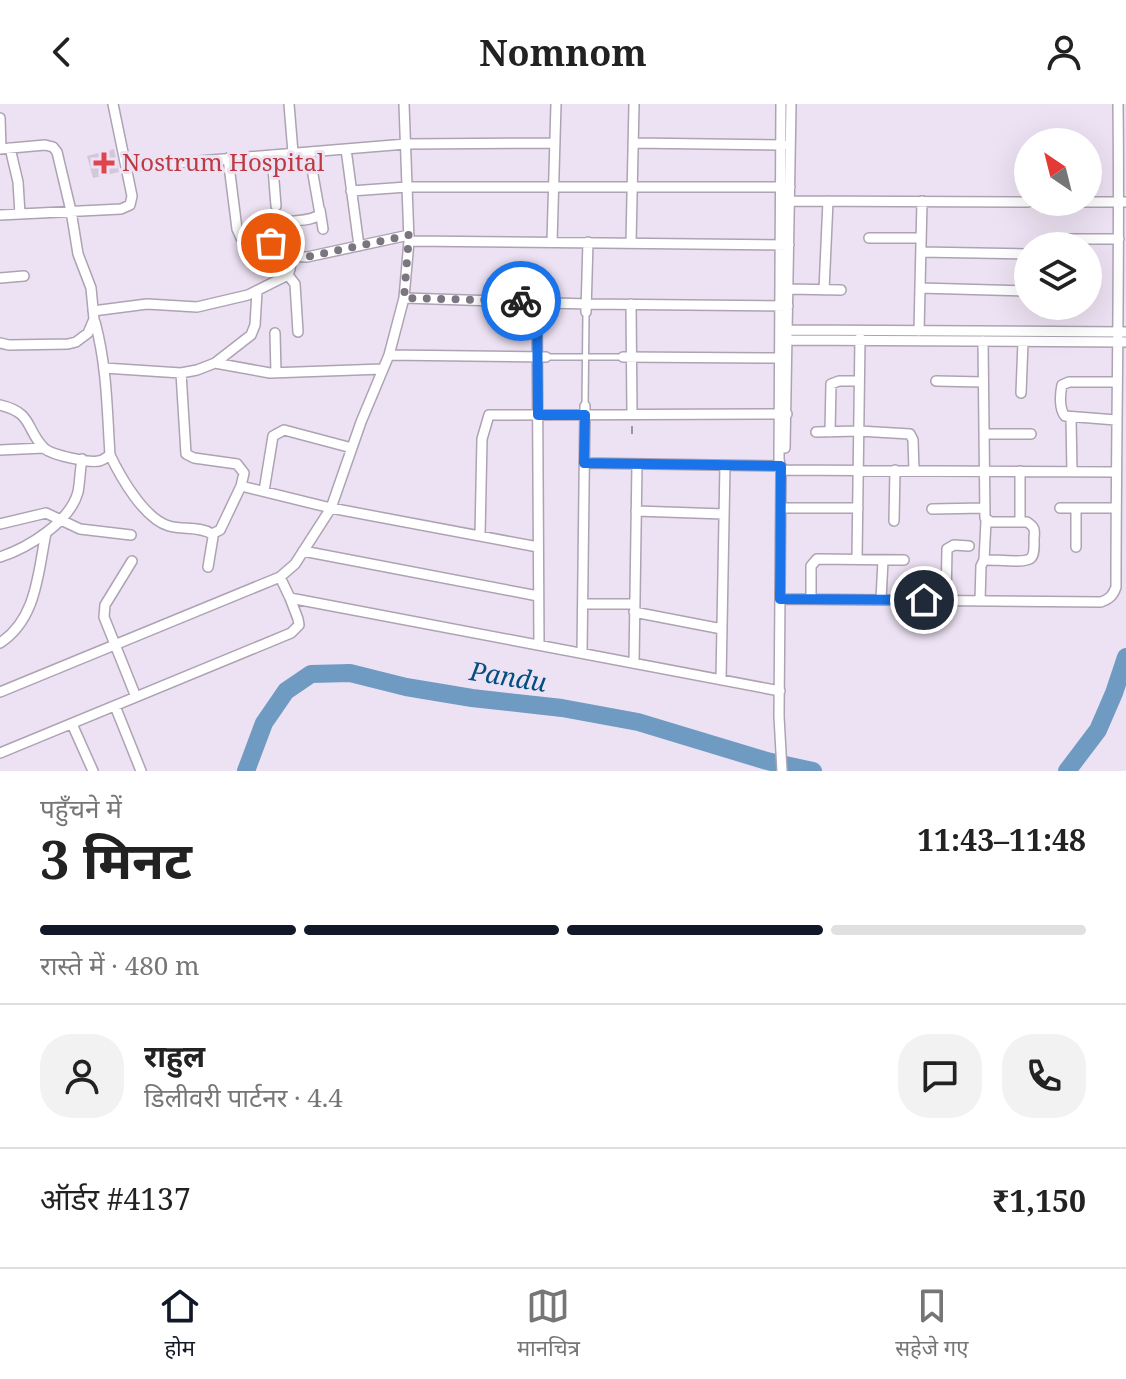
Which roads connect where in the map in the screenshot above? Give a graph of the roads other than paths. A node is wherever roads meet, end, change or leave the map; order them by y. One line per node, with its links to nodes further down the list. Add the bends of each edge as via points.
1 (113, 104): 21 (street)
2 (289, 104): 17 (street)
3 (404, 104): 12 (street)
4 (556, 104): 10 (street)
5 (634, 104): 11 (street)
6 (781, 104): 13 (street)
7 (791, 104): 13 (street)
8 (1118, 104): 20 (street)
9 (0, 118): 14 (street)
10 (555, 143): 12 (street); 23 (street)
11 (633, 143): 13 (street); 24 (street)
12 (406, 144): 15 (street); 22 (street)
13 (786, 145): 25 (street)
14 (4, 149): 35 (street, via 53,147); 36 (street, via 18,182)
15 (346, 149): 16 (street); 26 (street)
16 (309, 152): 17 (street); 34 (street)
17 (293, 153): 18 (street)
18 (272, 155): 19 (street); 33 (street)
19 (228, 158): 21 (street); 46 (street, via 238,235)
20 (1122, 162): 32 (street)
21 (126, 167): 35 (street, via 130,205)
22 (407, 187): 23 (street); 26 (street); 39 (street)
23 (554, 187): 24 (street); 44 (street)
24 (632, 187): 25 (street); 47 (street)
25 (786, 187): 27 (street); 48 (street)
26 (351, 191): 49 (street)
27 (789, 201): 28 (street); 48 (street)
28 (828, 201): 29 (street); 58 (street)
29 (922, 201): 30 (street); 41 (street)
30 (1014, 202)
31 (1102, 202): 32 (street)
32 (1123, 202): 43 (street)
33 (276, 206)
34 (320, 210): 38 (street); 46 (street, via 315,219 279,225)
35 (71, 211): 36 (street); 68 (street)
36 (20, 214): 37 (street)
37 (0, 215)
38 (323, 229)
39 (409, 238): 44 (street); 49 (street); 63 (street)
40 (869, 238): 41 (street)
41 (921, 238): 50 (street)
42 (1102, 239): 43 (street)
43 (1119, 239): 60 (street)
44 (552, 242): 45 (street)
45 (588, 242): 47 (street); 67 (street)
46 (271, 243): 52 (street)
47 (631, 243): 48 (street)
48 (784, 244): 57 (street); 66 (street)
49 (359, 246): 52 (street)
50 (921, 252): 51 (street); 56 (street)
51 (1014, 254)
52 (292, 256): 53 (street)
53 (288, 275): 61 (street); 70 (street, via 295,284)
54 (24, 276): 55 (street)
55 (0, 278)
56 (920, 288): 62 (street); 69 (street)
57 (788, 289): 58 (street); 66 (street)
58 (824, 290): 59 (street)
59 (841, 290)
60 (1122, 290): 74 (street)
61 (257, 291): 68 (street, via 197,307 147,304); 83 (street, via 251,335)
62 (1014, 291)
63 (404, 298): 64 (street); 78 (street)
64 (537, 302): 67 (street); 81 (street)
65 (631, 304): 66 (street); 67 (street); 80 (street)
66 (784, 306): 72 (street)
67 (586, 308): 79 (lane)
68 (93, 315): 77 (street, via 88,333 76,342); 84 (street)
69 (919, 331): 73 (street); 74 (street)
70 (298, 332)
71 (275, 333): 87 (street)
72 (786, 335): 73 (street); 82 (street); 96 (street)
73 (860, 336): 75 (street); 88 (street)
74 (1121, 337): 76 (street); 91 (street)
75 (983, 341): 76 (street); 90 (street)
76 (1023, 342): 92 (street)
77 (0, 343)
78 (389, 355): 81 (street); 85 (street)
79 (586, 357): 80 (lane); 81 (lane); 94 (lane)
80 (627, 357): 82 (street); 95 (street)
81 (542, 358): 97 (street)
82 (780, 358): 96 (street)
83 (215, 363): 86 (street); 87 (street)
84 (104, 368): 86 (street); 108 (street)
85 (383, 369): 87 (street); 106 (street)
86 (181, 373): 121 (street, via 186,454 237,464 244,473)
87 (276, 373)
88 (859, 381): 100 (street); 102 (street, via 831,384)
89 (936, 381): 90 (street)
90 (983, 382): 103 (street)
91 (1116, 382): 98 (street, via 1065,383 1062,410); 99 (street)
92 (1021, 393)
93 (0, 405): 105 (street, via 18,411)
94 (585, 410): 95 (street); 97 (street); 110 (street)
95 (632, 413): 96 (street)
96 (783, 414): 113 (street)
97 (538, 415): 142 (street, via 489,415 482,439); 144 (street)
98 (1071, 417): 99 (street); 119 (street)
99 (1116, 420): 120 (street)
100 (859, 431): 102 (street); 114 (street); 116 (street, via 910,434)
101 (816, 432): 102 (street)
102 (830, 432)
103 (984, 434): 104 (street); 117 (street)
104 (1031, 434)
105 (44, 448): 107 (street); 109 (street)
106 (352, 448): 122 (street, via 284,430 273,436); 124 (street)
107 (0, 450)
108 (110, 455): 109 (street, via 101,461); 140 (street, via 122,481 157,520)
109 (82, 459): 134 (street, via 78,492)
110 (584, 463): 111 (street); 162 (street)
111 (637, 464): 112 (street); 132 (street)
112 (725, 465): 113 (street); 133 (street)
113 (781, 468): 114 (street); 125 (street)
114 (858, 470): 115 (street); 126 (street)
115 (895, 470): 116 (street); 135 (street)
116 (914, 470): 117 (street)
117 (984, 471): 118 (street); 127 (street)
118 (1020, 471): 119 (street); 137 (street)
119 (1072, 472): 120 (street)
120 (1116, 472): 123 (street)
121 (241, 486): 122 (street); 140 (street, via 220,530)
122 (264, 491): 124 (street)
123 (1121, 494): 130 (street)
124 (331, 508): 142 (street); 146 (street)
125 (781, 508): 126 (street); 157 (street)
126 (858, 508): 148 (street)
127 (984, 508): 131 (street); 136 (street)
128 (1060, 508): 129 (street)
129 (1076, 508): 130 (street); 145 (street)
130 (1116, 508): 161 (street, via 1116,587 1109,599)
131 (932, 509)
132 (636, 511): 133 (street); 163 (street)
133 (724, 514): 164 (street)
134 (60, 520): 138 (street, via 46,513); 139 (street); 141 (street, via 87,531)
135 (894, 521)
136 (986, 521): 137 (street); 151 (street)
137 (1020, 522): 151 (street, via 1031,523 1035,530 1031,559)
138 (0, 524)
139 (46, 533): 147 (street); 165 (street, via 29,610)
140 (212, 534): 153 (street)
141 (131, 535)
142 (480, 535): 144 (street)
143 (969, 546): 160 (street, via 947,549)
144 (538, 547): 155 (street)
145 (1076, 547)
146 (303, 551): 154 (street); 155 (street)
147 (0, 557)
148 (857, 559): 149 (street); 158 (street, via 813,562)
149 (883, 560): 150 (street); 159 (street)
150 (904, 560)
151 (984, 560): 161 (street)
152 (132, 561): 166 (street, via 105,605)
153 (208, 567)
154 (280, 577): 156 (street); 166 (street)
155 (538, 596): 167 (street)
156 (290, 598): 167 (street); 173 (street, via 299,625 295,631)
157 (780, 599): 158 (street); 171 (street)
158 (811, 599): 159 (street)
159 (881, 600): 160 (street)
160 (946, 601): 161 (street)
161 (980, 601)
162 (583, 604): 163 (street); 168 (street)
163 (634, 608): 164 (street); 169 (street)
164 (722, 629): 170 (street)
165 (0, 643)
166 (115, 645): 172 (street); 173 (street)
167 (539, 645): 168 (street)
168 (582, 653): 169 (street)
169 (634, 663): 170 (street)
170 (721, 680): 171 (street)
171 (780, 691): 179 (street)
172 (0, 692)
173 (136, 697): 174 (street)
174 (115, 706): 175 (street); 178 (street)
175 (72, 724): 176 (street); 177 (street)
176 (0, 753)
177 (93, 771)
178 (141, 771)
179 (782, 771)

